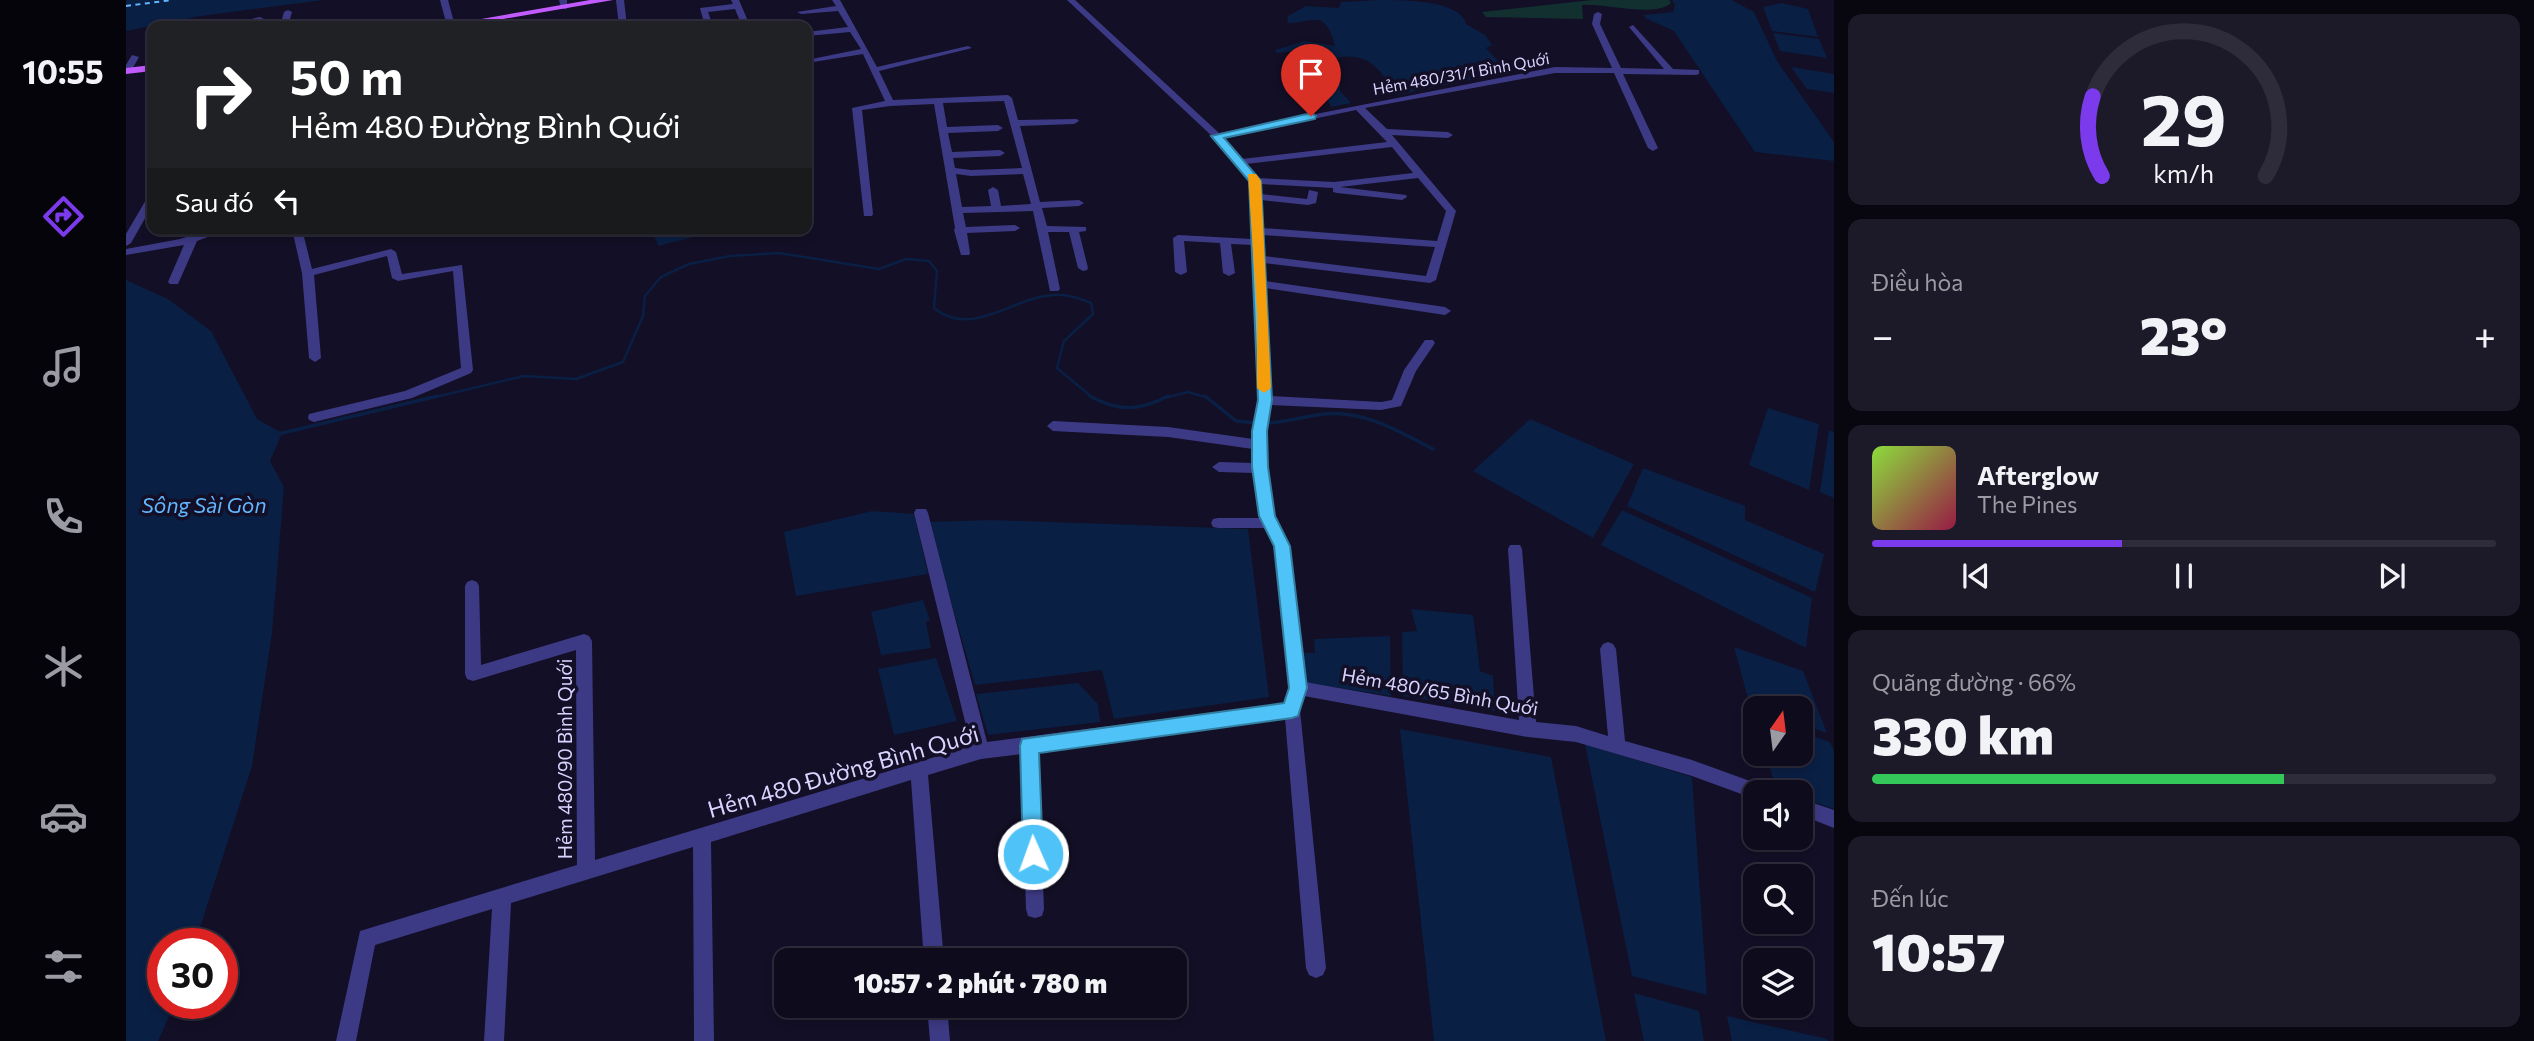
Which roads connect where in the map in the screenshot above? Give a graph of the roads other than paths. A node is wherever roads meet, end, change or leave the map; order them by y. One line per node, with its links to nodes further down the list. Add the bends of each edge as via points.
1 (444, 0): 14 (street)
2 (608, 0): 6 (main road)
3 (620, 0): 16 (street)
4 (1071, 0): 42 (street)
5 (736, 3): 17 (street, via 703,10); 18 (street)
6 (564, 4): 15 (main road)
7 (838, 4): 9 (street); 20 (street)
8 (288, 12): 13 (street)
9 (801, 12)
10 (1598, 14): 30 (street, via 1595,21)
11 (246, 21): 12 (street)
12 (259, 21)
13 (285, 21)
14 (448, 21)
15 (475, 21)
16 (622, 21)
17 (707, 21)
18 (744, 21)
19 (1633, 27): 31 (street)
20 (853, 29): 21 (street); 23 (street)
21 (812, 33)
22 (968, 48): 27 (street)
23 (866, 51): 25 (street); 27 (street)
24 (135, 57): 29 (street)
25 (812, 57)
26 (907, 59): 27 (street)
27 (873, 67): 34 (street)
28 (147, 69): 29 (main road)
29 (127, 71)
30 (1619, 71): 31 (street, Hẻm 480/31/1 Bình Quới); 35 (street, Hẻm 480/31/1 Bình Quới, via 1555,70); 45 (street)
31 (1671, 72): 32 (street, Hẻm 480/31/1 Bình Quới)
32 (1696, 72)
33 (938, 101): 34 (street); 37 (street, via 1008,98); 40 (street)
34 (890, 103): 62 (street, via 858,108)
35 (1358, 107): 39 (street); 42 (street, Hẻm 480/31/1 Bình Quới)
36 (1074, 121): 37 (street)
37 (1014, 123): 50 (street)
38 (998, 128): 40 (street)
39 (1384, 132): 41 (street); 44 (street)
40 (943, 134): 43 (street); 47 (street)
41 (1448, 135)
42 (1217, 136): 48 (street)
43 (982, 137)
44 (1395, 144): 48 (street); 51 (street)
45 (1653, 148)
46 (1000, 153): 47 (street)
47 (947, 155): 49 (street)
48 (1242, 162): 52 (street)
49 (951, 170): 50 (street); 61 (street)
50 (1027, 172): 59 (street)
51 (1421, 175): 53 (street); 72 (street, via 1451,211)
52 (1255, 181): 53 (street); 55 (street)
53 (1312, 188): 55 (street, via 1312,201 1308,202); 56 (street)
54 (993, 190): 60 (street)
55 (1255, 196): 68 (street)
56 (1402, 197)
57 (1079, 203): 59 (street)
58 (147, 207): 71 (street)
59 (1035, 207): 60 (street); 64 (street)
60 (997, 209): 61 (street)
61 (956, 210): 65 (street)
62 (868, 214)
63 (1015, 228): 65 (street)
64 (1045, 229): 76 (street, via 1078,229); 82 (street)
65 (959, 230): 74 (street)
66 (205, 235): 69 (street)
67 (299, 235): 78 (street)
68 (1257, 237): 70 (street); 72 (street); 75 (street)
69 (192, 239): 73 (street); 80 (street)
70 (1225, 241): 77 (street, via 1178,238); 79 (street)
71 (126, 243)
72 (1440, 244): 75 (street, via 1430,280)
73 (126, 252)
74 (965, 253)
75 (1259, 259): 81 (street)
76 (1083, 268)
77 (1181, 272)
78 (309, 273): 85 (street); 87 (street, via 391,252 398,278 458,267 467,370 408,395)
79 (1229, 273)
80 (174, 282)
81 (1261, 284): 83 (street); 86 (street)
82 (1054, 289)
83 (1445, 311)
84 (1429, 343): 86 (street, via 1410,370 1397,403)
85 (315, 358)
86 (1265, 406): 89 (street)
87 (314, 417)
88 (1053, 426): 89 (street)
89 (1259, 438): 91 (street)
90 (1219, 467): 91 (street)
91 (1260, 467): 94 (street)
92 (921, 513): 103 (street)
93 (1218, 523): 94 (street)
94 (1271, 523): 98 (street, via 1282,546)
95 (1515, 549): 100 (street)
96 (472, 586): 109 (street, Hẻm 480/90 Bình Quới, via 472,674 584,641)
97 (1608, 649): 102 (street)
98 (1298, 688): 99 (street); 100 (street, Hẻm 480/65 Bình Quới)
99 (1292, 710): 101 (street, Hẻm 480 Đường Bình Quới); 113 (street)
100 (1528, 729): 102 (street, Hẻm 480/65 Bình Quới, via 1576,734)
101 (1029, 746): 103 (street, Hẻm 480 Đường Bình Quới); 111 (street)
102 (1617, 746): 105 (street, Hẻm 480/65 Bình Quới)
103 (981, 751): 104 (street, Hẻm 480 Đường Bình Quới)
104 (919, 770): 108 (street, Hẻm 480 Đường Bình Quới); 112 (street)
105 (1743, 787)
106 (1813, 811): 107 (street)
107 (1834, 819)
108 (702, 836): 109 (street, Hẻm 480 Đường Bình Quới); 117 (street)
109 (586, 872): 110 (street, Hẻm 480 Đường Bình Quới)
110 (502, 897): 115 (street, Hẻm 480 Đường Bình Quới, via 367,938); 116 (street)
111 (1035, 909)
112 (933, 948)
113 (1316, 968)
114 (938, 1018): 118 (street)
115 (346, 1041)
116 (494, 1041)
117 (704, 1041)
118 (940, 1041)

